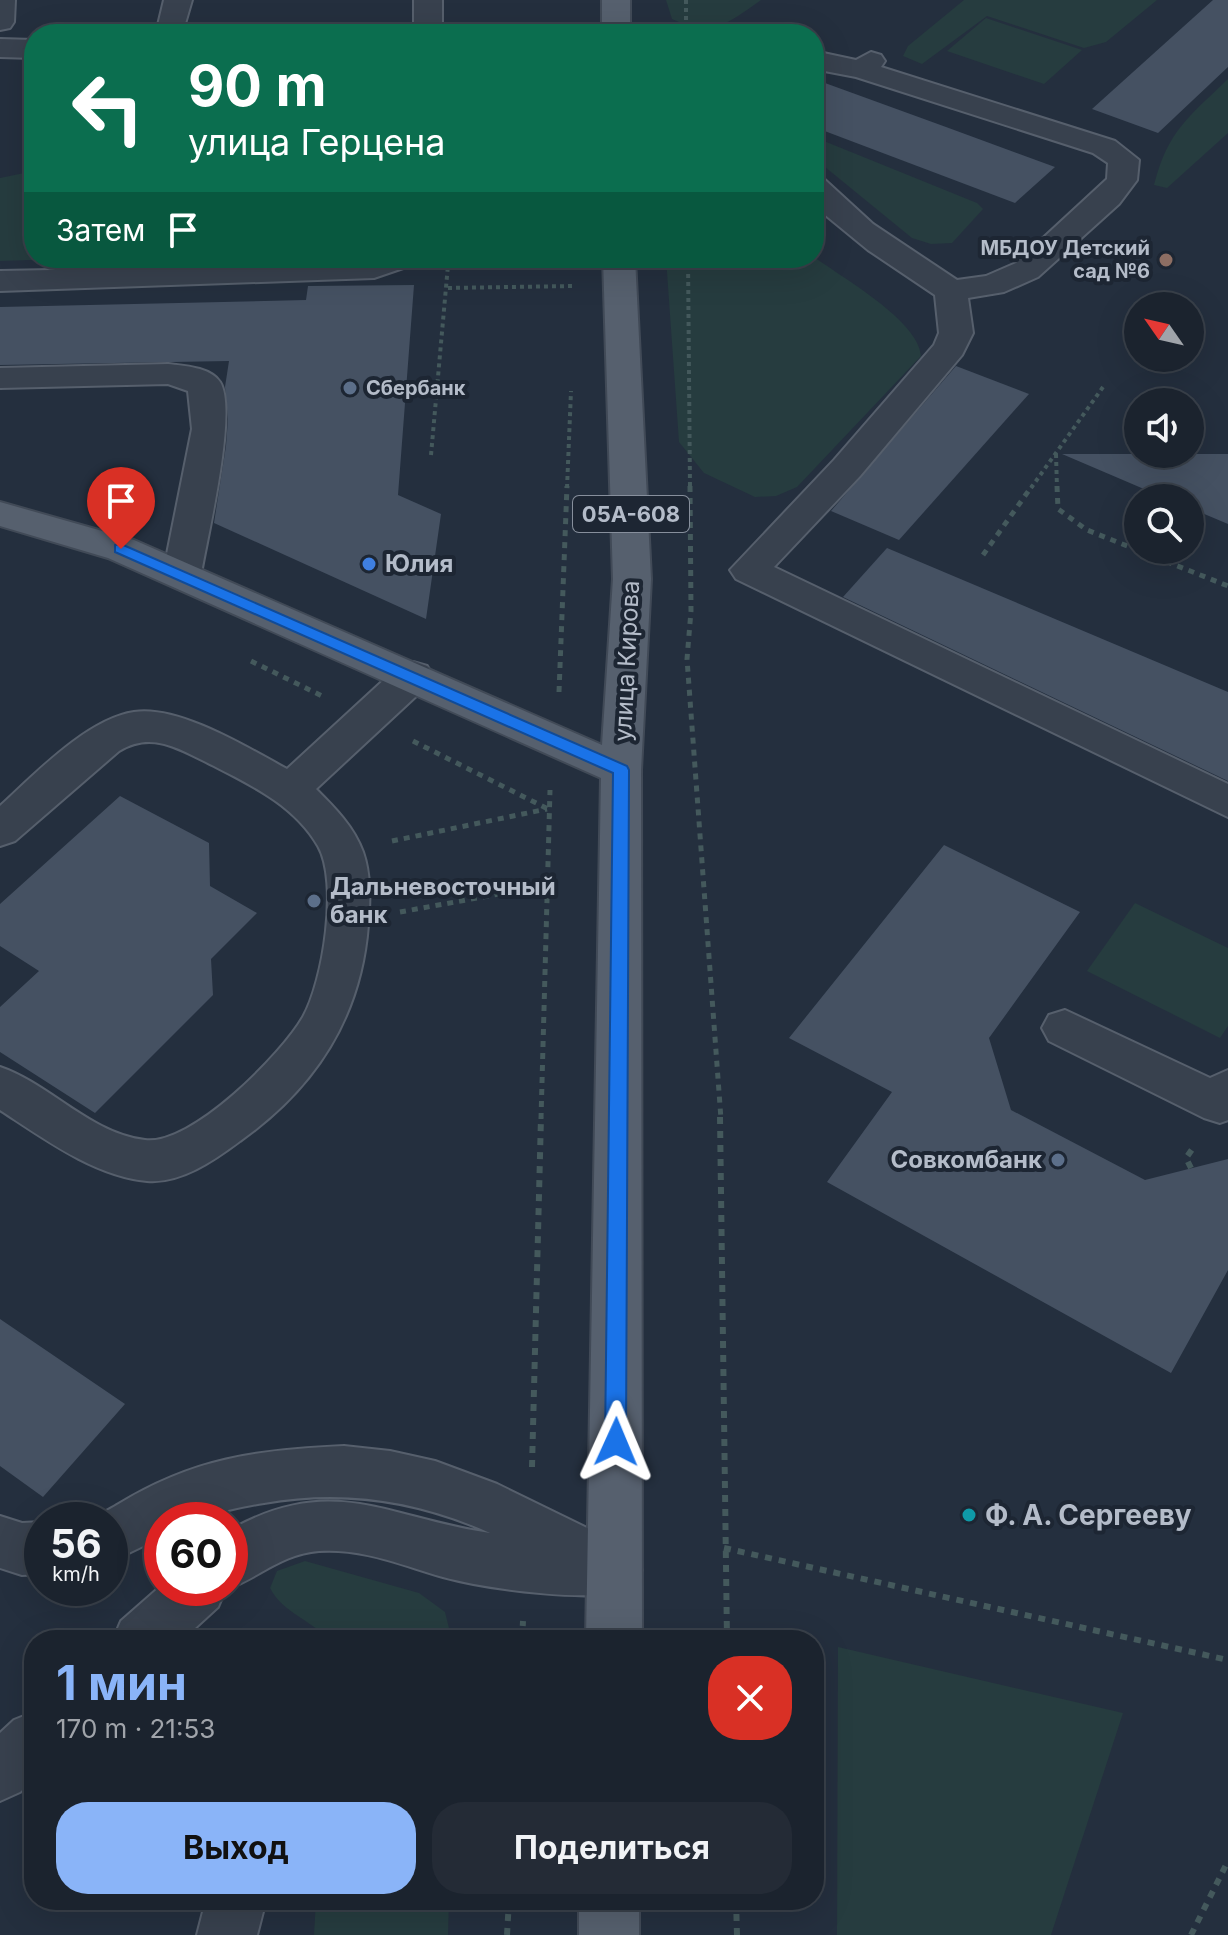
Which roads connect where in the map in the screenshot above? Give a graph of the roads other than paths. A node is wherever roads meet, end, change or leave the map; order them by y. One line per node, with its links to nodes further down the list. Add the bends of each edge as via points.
1 (178, 0): 4 (lane)
2 (428, 0): 5 (lane)
3 (616, 0): 6 (main road)
4 (172, 24)
5 (428, 24)
6 (616, 24)
7 (0, 48): 8 (lane)
8 (24, 49)
9 (824, 61): 14 (lane, via 866,65 1104,147 1124,160 1122,180 1108,197 1027,270 993,285)
10 (824, 198): 14 (lane, via 905,263)
11 (208, 268): 13 (lane)
12 (619, 268): 19 (main road, улица Кирова / 05А-608, via 632,563)
13 (0, 281)
14 (951, 291): 21 (lane, via 956,333 950,348 847,468 749,570)
15 (0, 378): 17 (lane, via 168,374 205,386 209,429)
16 (0, 514): 17 (main road, via 121,549)
17 (182, 574): 18 (main road)
18 (413, 676): 19 (main road); 20 (lane)
19 (621, 770): 31 (main road, улица Кирова / 05А-608)
20 (291, 789): 22 (lane, via 166,727 133,726 108,738); 24 (lane, via 325,824 342,852 348,922 323,1023 266,1096 219,1131 163,1161 122,1155)
21 (1228, 802)
22 (0, 830)
23 (1065, 1028): 25 (lane, via 1220,1104)
24 (0, 1086)
25 (1228, 1089)
26 (128, 1526): 28 (lane, via 183,1494 266,1476 319,1469 383,1472 449,1489)
27 (0, 1542): 30 (lane)
28 (528, 1545): 29 (lane, via 448,1552 371,1529 301,1526); 31 (lane)
29 (248, 1548)
30 (24, 1549)
31 (615, 1570): 32 (main road, улица Кирова / 05А-608)
32 (614, 1630)
33 (24, 1749): 34 (lane)
34 (0, 1772)
35 (233, 1910): 37 (lane)
36 (609, 1910): 38 (main road)
37 (227, 1935)
38 (609, 1935)

